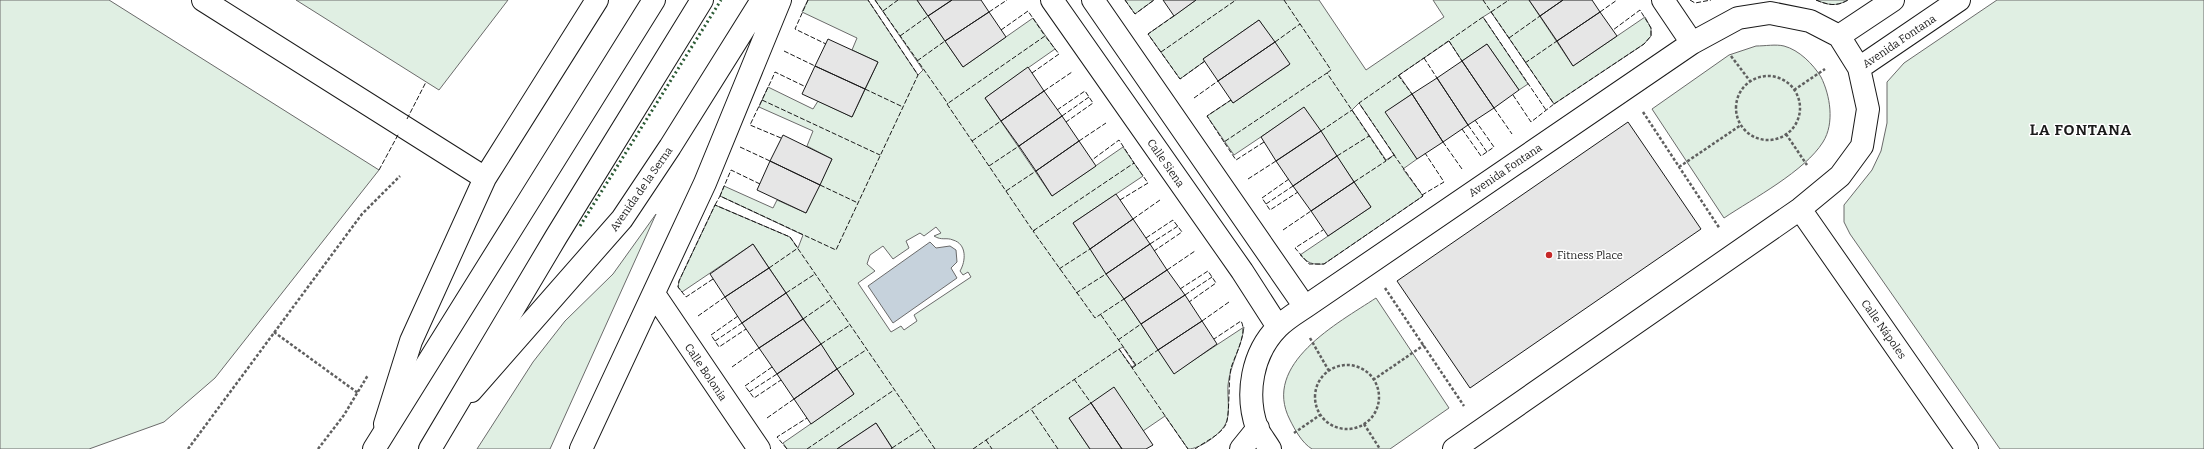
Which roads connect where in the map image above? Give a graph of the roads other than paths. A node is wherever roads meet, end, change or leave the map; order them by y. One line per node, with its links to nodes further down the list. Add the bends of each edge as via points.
1 (203, 0): 15 (street)
2 (597, 0): 15 (street)
3 (654, 0): 22 (street)
4 (702, 0): 20 (street, Avenida de la Serna)
5 (762, 0): 20 (street, Avenida de la Serna, via 622,219)
6 (780, 0): 17 (street, via 705,183)
7 (1052, 0): 19 (street, Calle Siena, via 1242,271)
8 (1093, 0): 18 (street)
9 (1663, 0): 13 (street)
10 (1893, 0): 12 (street)
11 (1959, 0): 14 (street, Avenida Fontana)
12 (1839, 36): 13 (street, Avenida Fontana, via 1810,21 1770,13 1738,18); 14 (street, Avenida Fontana)
13 (1692, 43): 18 (street, Avenida Fontana)
14 (1859, 68): 16 (street, Avenida Fontana, via 1868,109 1862,146 1840,176)
15 (485, 178): 22 (street, via 411,341)
16 (1800, 210): 28 (street, Avenida Fontana); 29 (street, Calle Nápoles)
17 (654, 294): 24 (street); 25 (street, Calle Bolonia)
18 (1305, 307): 19 (street, Avenida Fontana)
19 (1278, 327): 21 (street, Avenida Fontana, via 1260,351 1252,378 1252,397)
20 (449, 415): 23 (street, Avenida de la Serna)
21 (1258, 428): 26 (street); 27 (street, Avenida Fontana)
22 (378, 443)
23 (430, 449)
24 (581, 449)
25 (759, 449)
26 (1241, 449)
27 (1270, 449)
28 (1454, 449)
29 (1968, 449)

